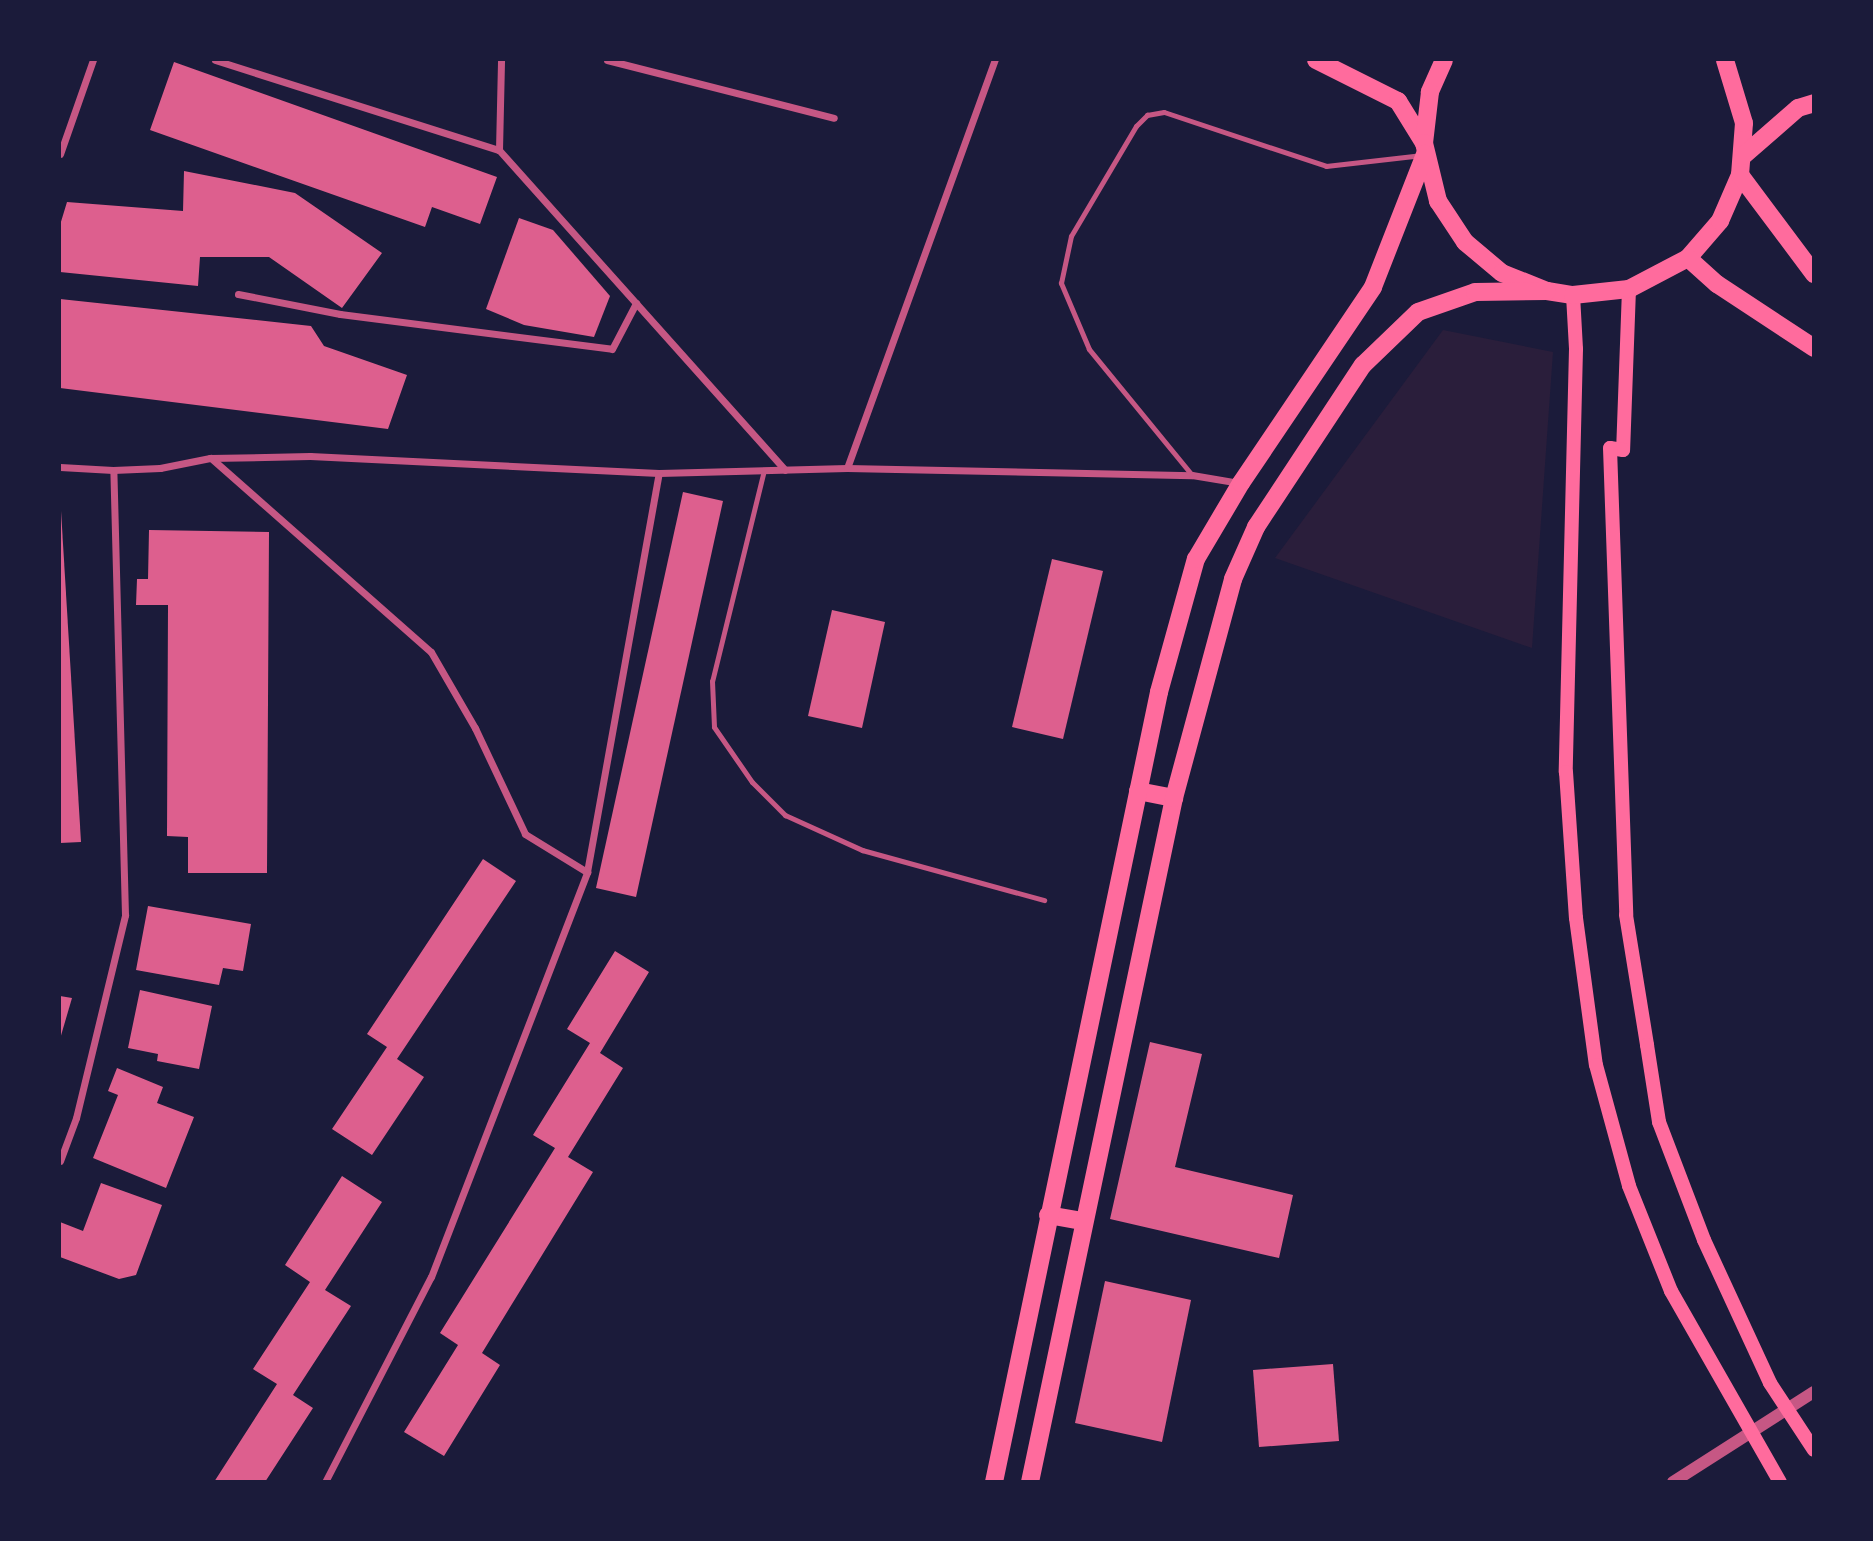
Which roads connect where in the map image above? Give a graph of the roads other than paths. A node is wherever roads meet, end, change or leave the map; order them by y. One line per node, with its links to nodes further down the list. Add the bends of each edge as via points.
1 (93, 60): 13 (street)
2 (215, 60): 11 (street)
3 (501, 60): 11 (street)
4 (607, 60): 10 (street)
5 (995, 60): 26 (street)
6 (1316, 60): 12 (main road, via 1398,101)
7 (1444, 60): 12 (main road, via 1430,92)
8 (1725, 60): 14 (main road, via 1742,112)
9 (1814, 103): 14 (main road, via 1798,108)
10 (834, 118)
11 (499, 149): 22 (street)
12 (1424, 149): 19 (main road, via 1438,201 1465,242 1502,272); 31 (lane, via 1326,166 1164,112 1147,115 1136,126 1071,236 1061,283 1089,349); 32 (main road, via 1373,287)
13 (60, 154)
14 (1743, 156): 15 (main road)
15 (1740, 175): 16 (main road, via 1720,220); 17 (main road)
16 (1688, 258): 18 (main road); 23 (main road, via 1717,284)
17 (1814, 274)
18 (1629, 289): 21 (main road); 41 (main road, via 1623,450 1610,448 1626,915 1660,1122 1704,1240 1770,1383)
19 (1547, 291): 21 (main road); 34 (main road, via 1475,292 1418,312 1363,365 1256,527 1233,579)
20 (238, 293): 22 (street, via 340,314 612,349)
21 (1573, 295): 46 (main road, via 1576,349 1566,772 1576,918 1596,1065 1629,1186 1671,1291)
22 (636, 303): 29 (street)
23 (1814, 348)
24 (210, 458): 27 (street, via 160,468); 30 (street, via 310,456); 35 (street, via 432,652 475,728 525,834)
25 (60, 467): 27 (street)
26 (847, 468): 29 (street); 31 (street)
27 (113, 470): 37 (street, via 125,915 76,1118)
28 (764, 470): 29 (street); 30 (street); 36 (lane, via 712,681 715,727 752,782 785,815 862,850)
29 (785, 470)
30 (659, 473): 35 (street)
31 (1192, 475): 32 (street)
32 (1241, 483): 33 (main road, via 1196,559)
33 (1138, 791): 34 (main road); 38 (main road)
34 (1174, 797): 39 (main road)
35 (587, 872): 42 (street, via 431,1277)
36 (1044, 900)
37 (60, 1161)
38 (1048, 1215): 39 (main road); 43 (main road)
39 (1082, 1222): 44 (main road)
40 (1814, 1392): 45 (street)
41 (1814, 1450)
42 (325, 1482)
43 (994, 1482)
44 (1030, 1482)
45 (1673, 1482)
46 (1780, 1482)

